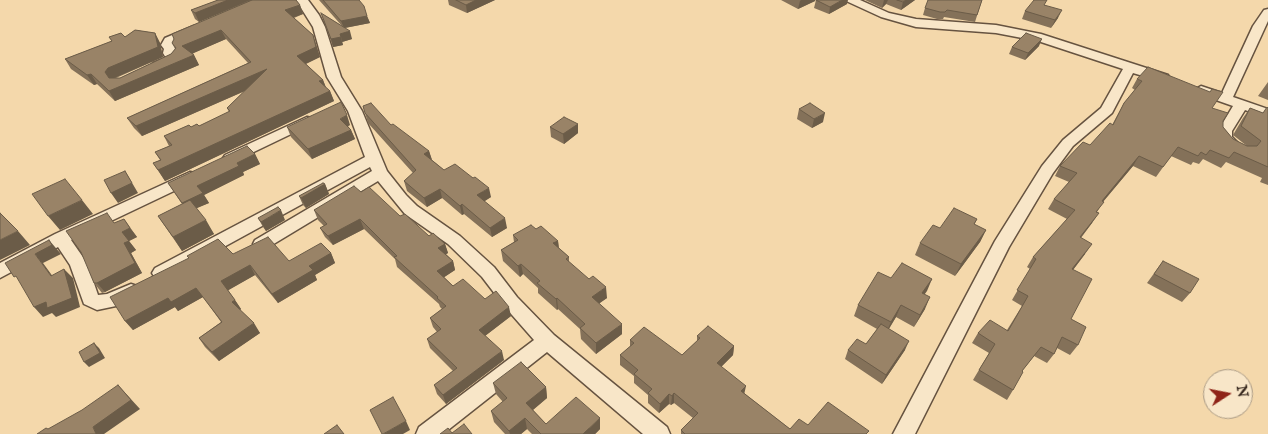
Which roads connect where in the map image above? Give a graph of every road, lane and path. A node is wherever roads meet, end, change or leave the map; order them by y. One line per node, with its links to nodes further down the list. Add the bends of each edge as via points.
1 (295, 0): 10 (street, via 313,15 334,77)
2 (850, 0): 5 (street, via 899,20 1016,32)
3 (1268, 12): 9 (street)
4 (207, 24): 6 (street, via 169,41 167,45 173,58)
5 (1130, 67): 7 (street); 21 (street, via 1107,110 1068,143 1047,170 1001,245)
6 (146, 72)
7 (1174, 82)
8 (1191, 87): 9 (street)
9 (1226, 98): 11 (street)
10 (350, 101): 14 (street); 15 (street)
11 (1241, 105): 12 (street); 13 (street, via 1224,136)
12 (1268, 114)
13 (1244, 151)
14 (376, 166): 15 (street, via 207,246 110,302 97,303 90,299 78,263); 16 (street); 18 (street, via 411,210 436,225 473,257)
15 (61, 238): 17 (street)
16 (261, 244)
17 (0, 271)
18 (547, 341): 19 (street); 20 (street)
19 (650, 432)
20 (428, 434)
21 (904, 434)

